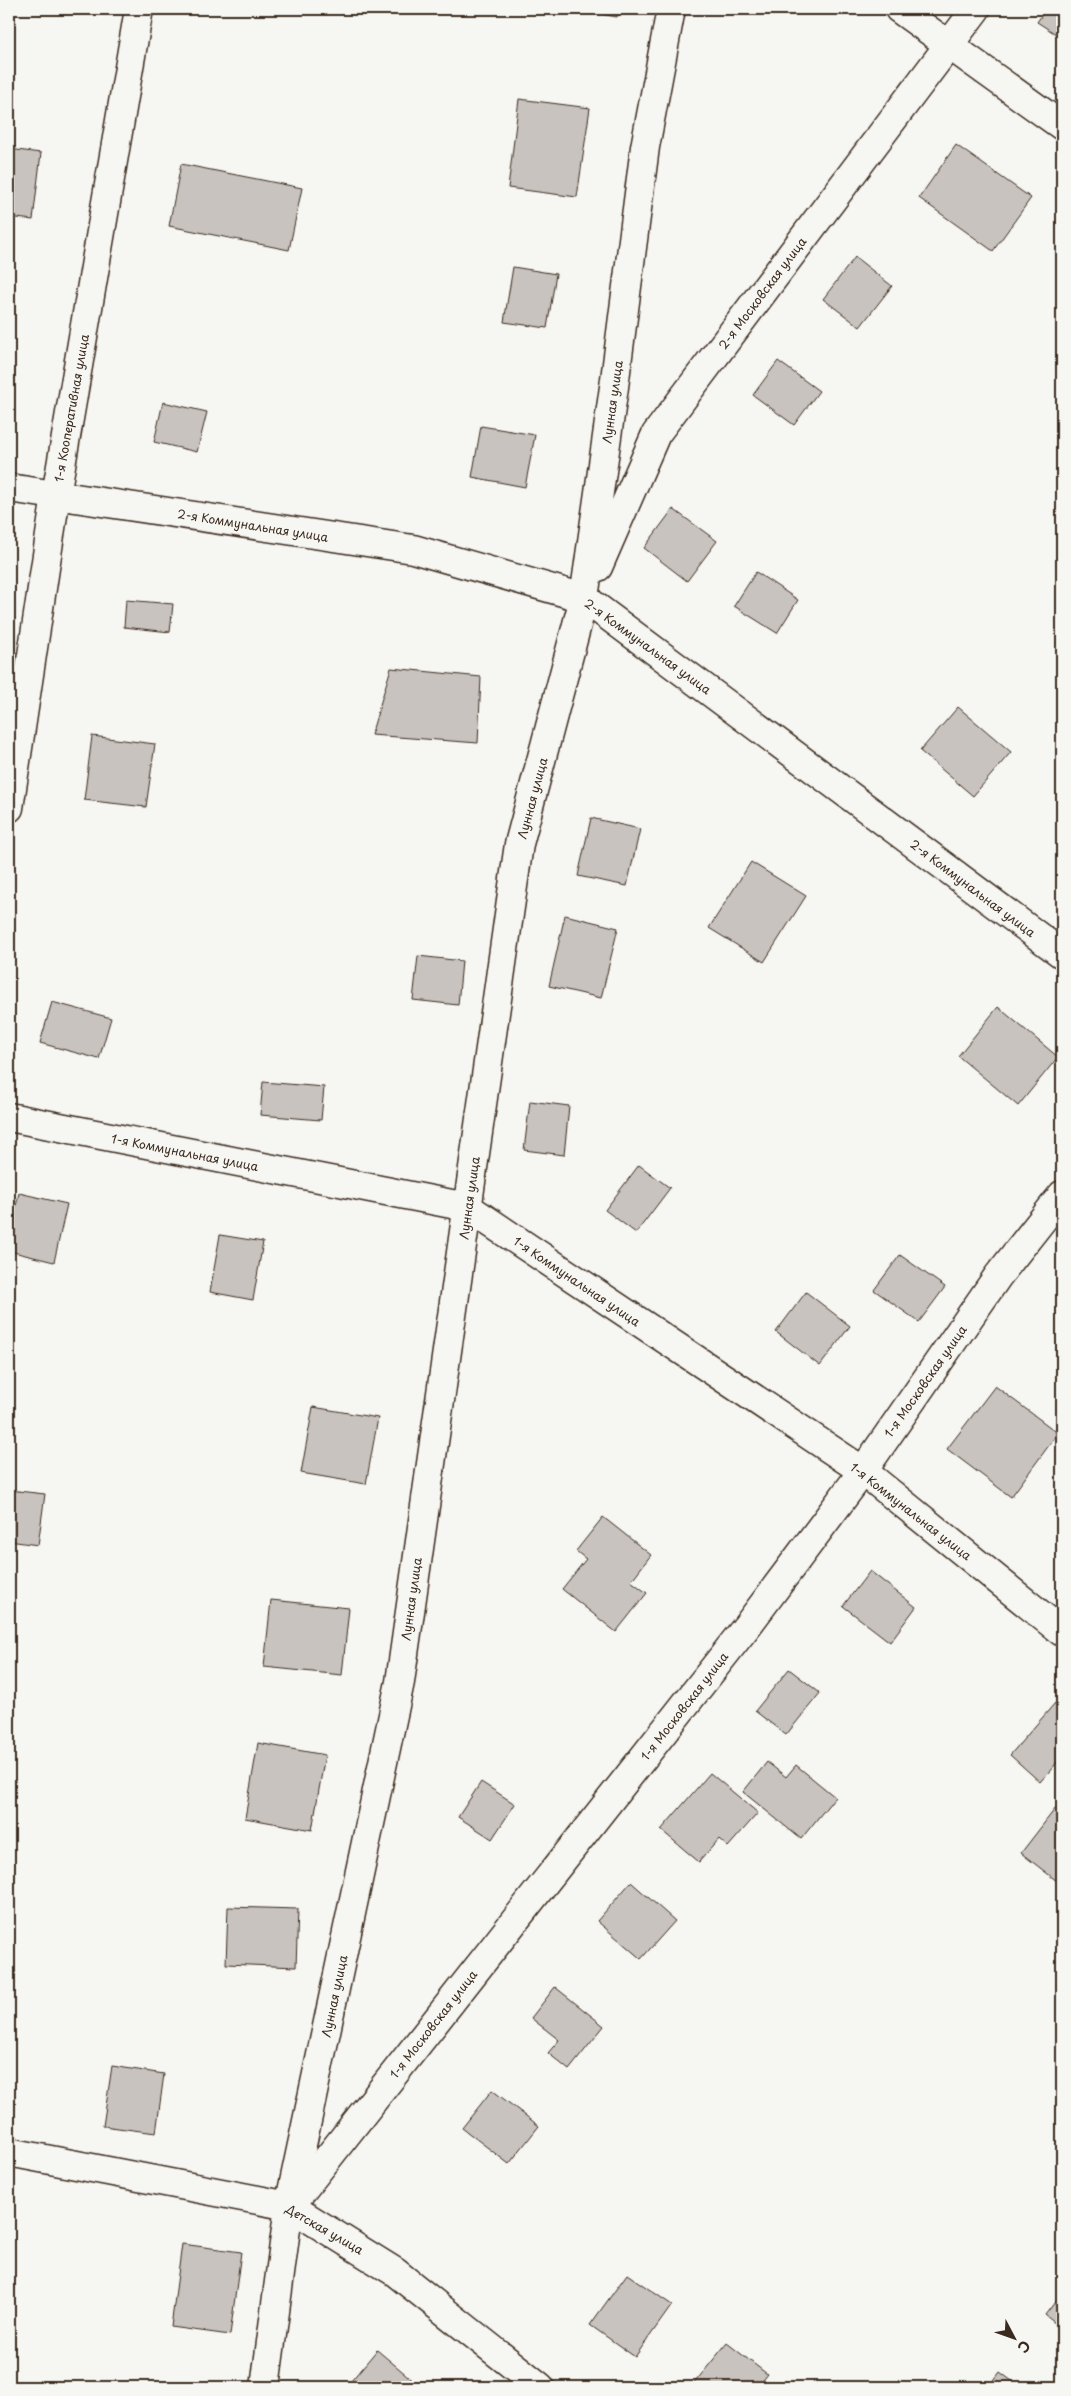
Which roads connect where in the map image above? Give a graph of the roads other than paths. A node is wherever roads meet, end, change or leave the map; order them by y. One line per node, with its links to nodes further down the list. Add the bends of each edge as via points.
1 (139, 9): 8 (street, 1-я Кооперативная улица)
2 (671, 9): 9 (street, Лунная улица, via 645,147)
3 (899, 9): 5 (street)
4 (976, 9): 5 (street, 2-я Московская улица)
5 (949, 45): 6 (street); 9 (street, 2-я Московская улица, via 656,434)
6 (1062, 126)
7 (9, 488): 8 (street, 2-я Коммунальная улица)
8 (56, 495): 9 (street, 2-я Коммунальная улица, via 413,549); 10 (street, 1-я Кооперативная улица)
9 (584, 598): 11 (street, 2-я Коммунальная улица); 14 (street, Лунная улица, via 519,844)
10 (9, 808)
11 (1062, 954)
12 (9, 1117): 14 (street, 1-я Коммунальная улица)
13 (1062, 1195): 15 (street, 1-я Московская улица, via 998,1276)
14 (467, 1207): 15 (street, 1-я Коммунальная улица); 18 (street, Лунная улица, via 400,1682)
15 (863, 1471): 16 (street, 1-я Коммунальная улица); 18 (street, 1-я Московская улица, via 734,1642)
16 (1062, 1632)
17 (9, 2152): 18 (street, Детская улица)
18 (290, 2206): 19 (street, Лунная улица); 20 (street, Детская улица, via 395,2272)
19 (265, 2387)
20 (540, 2387)

